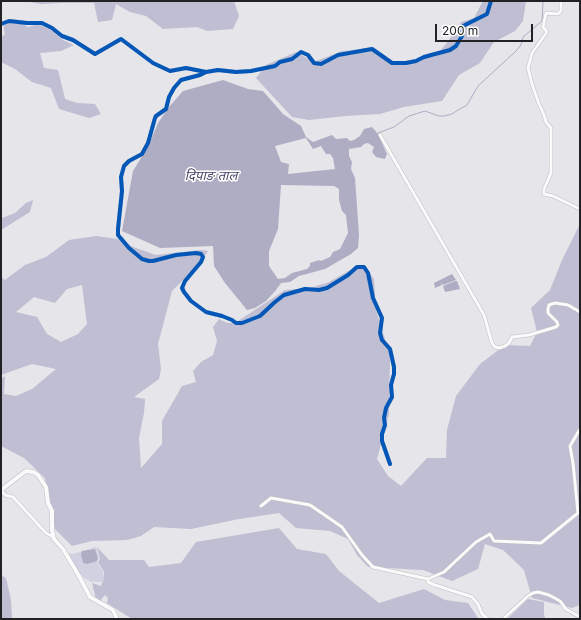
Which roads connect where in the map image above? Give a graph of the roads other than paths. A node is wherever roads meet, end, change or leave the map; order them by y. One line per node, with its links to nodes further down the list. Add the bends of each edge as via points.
1 (491, 1): 4 (street, via 487,14 463,26 462,36 456,46 416,61 392,63 372,49 338,55 321,64 314,63 308,55 301,52 292,59 269,68)
2 (560, 1): 6 (street, via 561,11 558,14 546,13 543,26 547,32 532,53 528,68 539,104 551,128 551,173 544,194)
3 (1, 24): 4 (street, via 9,21 42,23 94,54 121,39 170,71 186,68)
4 (206, 72): 9 (street, via 181,80 174,88 166,109 155,118 142,154 124,166 121,177 118,234 129,248 142,259 149,261 176,254 201,254 201,262 184,281 184,292 206,312 236,323 260,316 284,296 305,288 327,288 357,267 364,267 382,318 380,334 390,349 394,367 392,397 386,408 382,434)
5 (380, 135): 7 (street, via 484,315 495,347 505,346 512,337 556,327 557,322 548,314 550,305 554,303 568,305)
6 (580, 209)
7 (580, 312)
8 (580, 429): 13 (street, via 570,446 578,513 540,543 494,541 490,534 476,542 444,572)
9 (390, 464)
10 (1, 490): 12 (street, via 5,495 13,497 46,534); 12 (main road, via 26,471 38,475 46,487 52,515)
11 (261, 506): 13 (street, via 271,498 310,505 342,527 373,567)
12 (53, 537): 15 (main road, via 90,597 113,610)
13 (428, 579): 16 (street, via 428,582 435,585 472,597)
14 (580, 617): 17 (street, via 550,595 538,592 528,596)
15 (117, 619)
16 (488, 619)
17 (503, 619)

